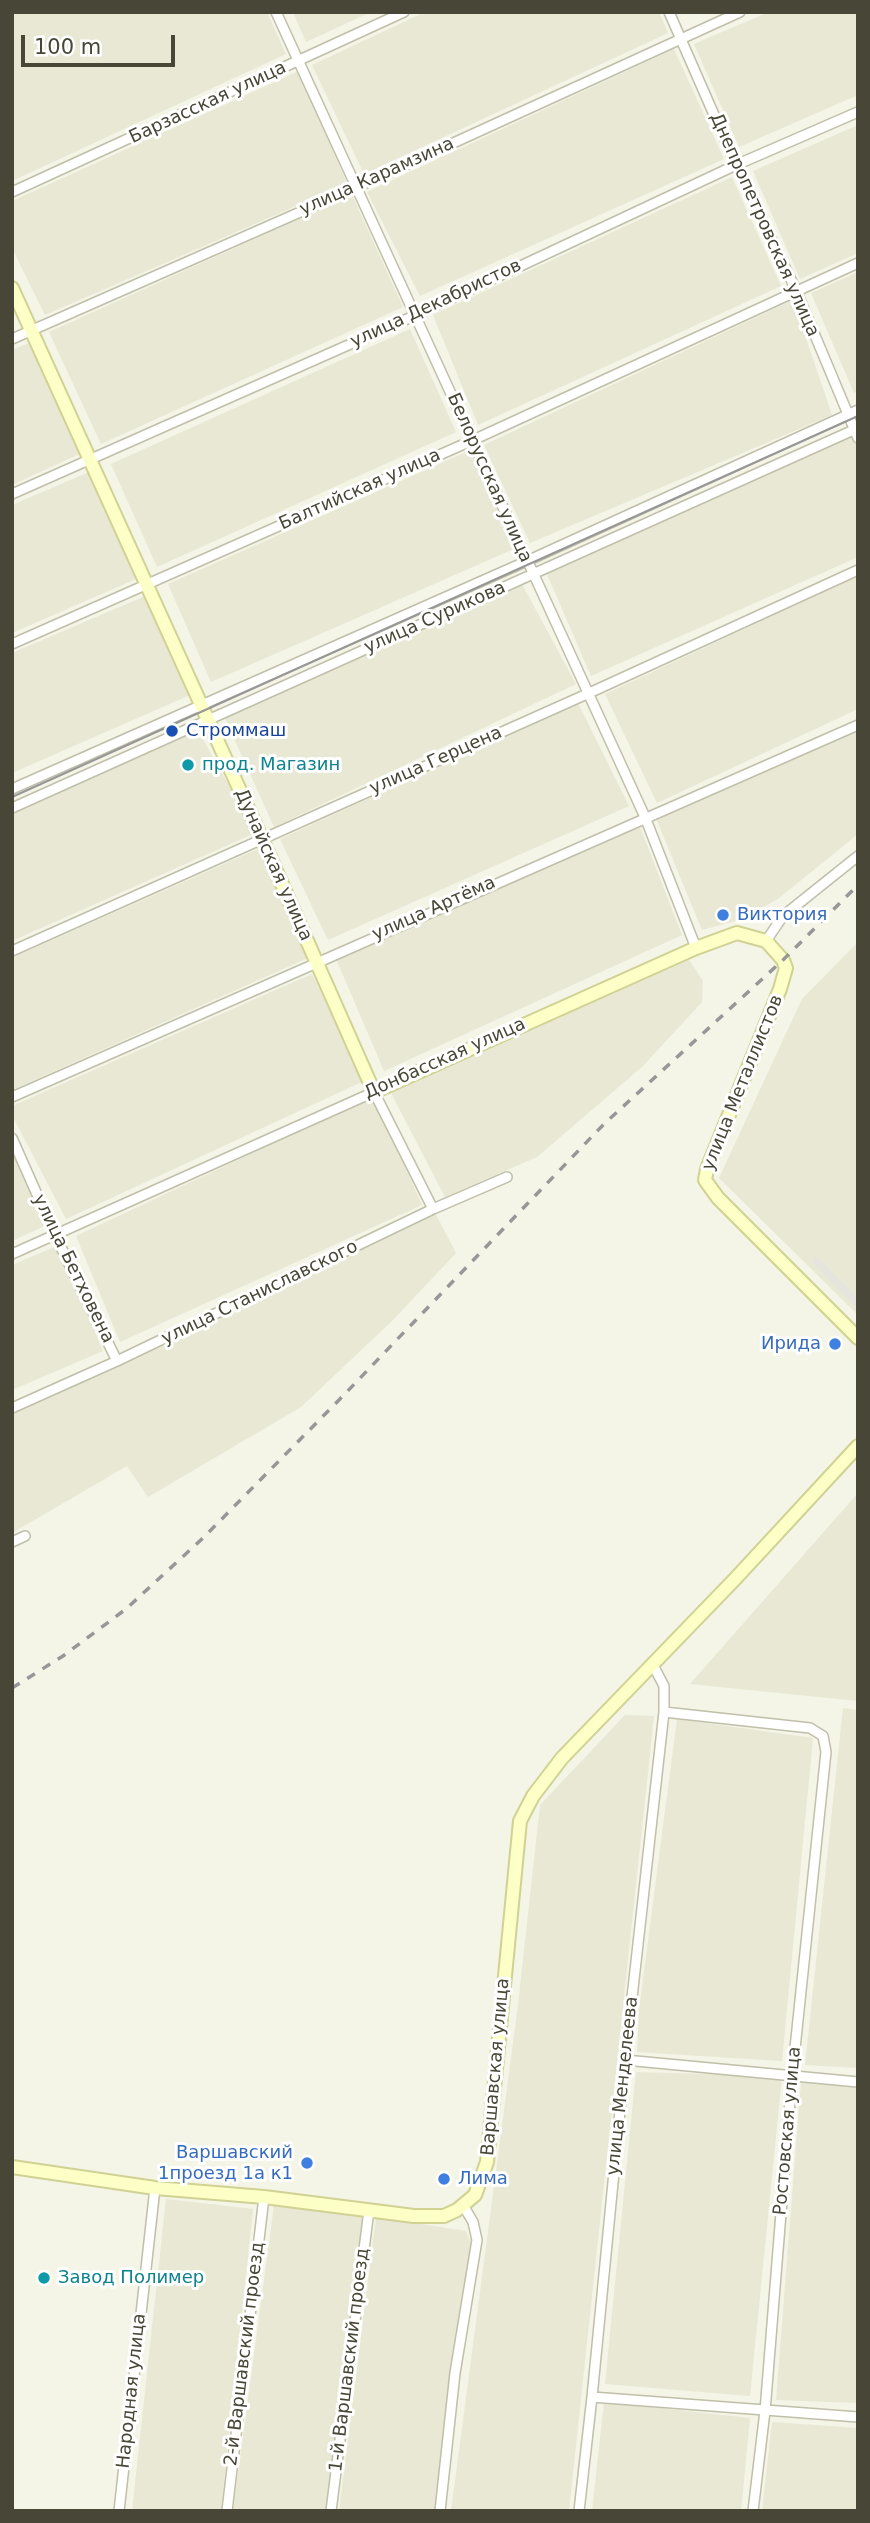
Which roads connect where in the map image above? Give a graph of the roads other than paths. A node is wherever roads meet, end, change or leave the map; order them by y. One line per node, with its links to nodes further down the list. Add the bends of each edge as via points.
1 (276, 12): 6 (street, Белорусская улица)
2 (404, 12): 6 (street, Барзасская улица)
3 (669, 12): 5 (street, Днепропетровская улица)
4 (740, 12): 5 (street, улица Карамзина)
5 (681, 38): 8 (street, Днепропетровская улица); 9 (street, улица Карамзина)
6 (297, 62): 9 (street, Белорусская улица); 10 (street, Барзасская улица)
7 (858, 112): 8 (street, улица Декабристов)
8 (736, 165): 13 (street, Днепропетровская улица); 14 (street, улица Декабристов)
9 (357, 187): 14 (street, Белорусская улица); 15 (street, улица Карамзина)
10 (12, 192)
11 (858, 263): 13 (street, Балтийская улица)
12 (12, 288): 15 (street, Дунайская улица)
13 (796, 290): 18 (street, Днепропетровская улица); 20 (street, Балтийская улица)
14 (416, 315): 20 (street, Белорусская улица); 21 (street, улица Декабристов)
15 (31, 330): 16 (street, улица Карамзина); 21 (street, Дунайская улица)
16 (12, 339)
17 (858, 410): 18 (street, улица Сурикова)
18 (848, 415): 19 (street, Днепропетровская улица); 23 (street, улица Сурикова)
19 (856, 432): 25 (street, улица Сурикова)
20 (471, 441): 23 (street, Белорусская улица); 26 (street, Балтийская улица)
21 (89, 458): 22 (street, улица Декабристов); 26 (street, Дунайская улица)
22 (12, 494)
23 (527, 561): 25 (street, Белорусская улица); 29 (street, улица Сурикова)
24 (858, 569): 28 (street, улица Герцена)
25 (533, 575): 28 (street, Белорусская улица); 30 (street, улица Сурикова)
26 (146, 583): 27 (street, Балтийская улица); 29 (street, Дунайская улица)
27 (12, 643)
28 (587, 694): 34 (street, Белорусская улица); 35 (street, улица Герцена)
29 (201, 705): 30 (street, Дунайская улица); 32 (street, улица Сурикова)
30 (207, 720): 33 (street, улица Сурикова); 35 (street, Дунайская улица)
31 (858, 725): 34 (street, улица Артёма)
32 (12, 789)
33 (12, 808)
34 (645, 817): 38 (street, Белорусская улица); 40 (street, улица Артёма)
35 (262, 839): 39 (street, улица Герцена); 40 (street, Дунайская улица)
36 (858, 856): 37 (street, via 783,916)
37 (766, 941): 38 (street, Донбасская улица, via 737,933); 48 (street, улица Металлистов, via 786,968 705,1180)
38 (696, 948): 41 (street, Донбасская улица)
39 (12, 951)
40 (316, 961): 41 (street, Дунайская улица); 42 (street, улица Артёма)
41 (374, 1092): 45 (street, Дунайская улица); 46 (street, Донбасская улица)
42 (12, 1097)
43 (12, 1138): 46 (street, улица Бетховена)
44 (507, 1177): 45 (street, улица Станиславского)
45 (433, 1209): 49 (street, улица Станиславского)
46 (55, 1235): 47 (street, Донбасская улица); 49 (street, улица Бетховена)
47 (12, 1254)
48 (858, 1338)
49 (117, 1361): 50 (street, улица Станиславского)
50 (12, 1408)
51 (858, 1446): 54 (street)
52 (25, 1536): 53 (street)
53 (12, 1542)
54 (653, 1665): 55 (street, улица Менделеева, via 664,1686); 62 (street, Варшавская улица, via 548,1774 520,1821 487,2162 475,2195)
55 (664, 1712): 56 (street, улица Менделеева); 57 (street, Ростовская улица, via 810,1728 823,1736 826,1752)
56 (625, 2060): 57 (street); 64 (street, улица Менделеева)
57 (792, 2077): 58 (street); 65 (street, Ростовская улица)
58 (858, 2082)
59 (12, 2166): 60 (street)
60 (155, 2188): 61 (street); 67 (street, Народная улица)
61 (264, 2197): 63 (street); 68 (street, 2-й Варшавский проезд)
62 (463, 2205): 63 (street, via 444,2216); 70 (street, via 477,2240 455,2373)
63 (369, 2210): 69 (street, 1-й Варшавский проезд)
64 (592, 2398): 65 (street); 71 (street, улица Менделеева)
65 (765, 2411): 66 (street); 72 (street, Ростовская улица)
66 (858, 2417)
67 (119, 2511)
68 (227, 2511)
69 (331, 2511)
70 (440, 2511)
71 (579, 2511)
72 (753, 2511)

